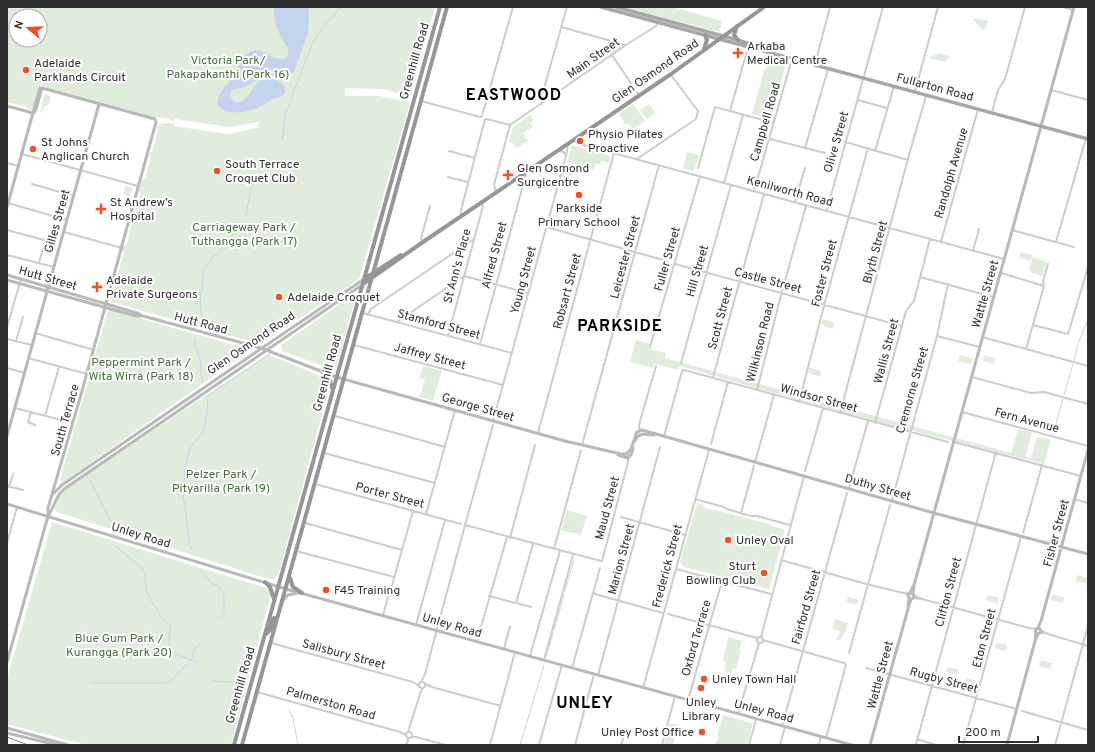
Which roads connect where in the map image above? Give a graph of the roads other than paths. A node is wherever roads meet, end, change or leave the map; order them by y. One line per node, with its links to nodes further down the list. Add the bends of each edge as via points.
1 (440, 7): 128 (highway, Greenhill Road)
2 (447, 7): 35 (highway, Greenhill Road)
3 (513, 7): 35 (street, via 483,115 480,117)
4 (567, 7): 16 (street)
5 (601, 7): 14 (main road, Fullarton Road)
6 (616, 7): 14 (main road, Fullarton Road)
7 (764, 7): 15 (highway, Glen Osmond Road)
8 (830, 7): 26 (street)
9 (883, 7): 29 (street, Olive Street)
10 (938, 7): 32 (street)
11 (1025, 7): 44 (street, via 1005,79 998,90)
12 (1063, 7): 13 (street)
13 (1074, 8): 31 (street, Wattle Street)
14 (660, 20): 17 (main road, Fullarton Road); 18 (main road, Fullarton Road); 20 (street, Main Street, via 656,26)
15 (737, 25): 18 (highway, Glen Osmond Road); 19 (highway, via 734,35)
16 (561, 27): 20 (street); 39 (street)
17 (705, 35): 18 (main road, Fullarton Road); 22 (highway, via 707,40)
18 (721, 38): 19 (main road, Fullarton Road); 21 (main road, Fullarton Road); 22 (highway, Glen Osmond Road)
19 (738, 40): 23 (main road, Fullarton Road)
20 (626, 45): 24 (street, Main Street)
21 (748, 47): 23 (main road, Fullarton Road); 43 (street)
22 (704, 49): 28 (highway, Glen Osmond Road)
23 (776, 54): 25 (main road, Fullarton Road)
24 (612, 56): 33 (street); 39 (street, Main Street)
25 (792, 58): 26 (main road, Fullarton Road); 47 (street, Campbell Road)
26 (814, 64): 27 (main road, Fullarton Road)
27 (828, 68): 29 (main road, Fullarton Road); 55 (street)
28 (671, 74): 33 (highway, Glen Osmond Road); 65 (street, via 698,111 696,119)
29 (864, 78): 30 (main road, Fullarton Road); 36 (street, Olive Street)
30 (894, 86): 32 (main road, Fullarton Road); 41 (street)
31 (1051, 90): 37 (street); 49 (street, Wattle Street)
32 (915, 92): 34 (main road, Fullarton Road)
33 (639, 95): 52 (highway, Glen Osmond Road)
34 (927, 95): 42 (main road, Fullarton Road); 66 (street, Blyth Street)
35 (421, 100): 114 (highway, Greenhill Road)
36 (857, 100): 41 (street); 53 (street, Olive Street)
37 (1088, 100)
38 (99, 104): 45 (street, via 40,88); 72 (street, Gilles Street); 80 (street, South Terrace, via 155,119)
39 (542, 104): 48 (street, Main Street)
40 (7, 106): 45 (street)
41 (887, 108): 59 (street)
42 (978, 109): 44 (main road, Fullarton Road); 104 (street, Randolph Avenue)
43 (730, 111): 46 (street); 70 (street, via 715,107)
44 (992, 112): 49 (main road, Fullarton Road)
45 (33, 114): 62 (street)
46 (743, 115): 47 (street); 77 (street)
47 (774, 123): 51 (street, Campbell Road)
48 (510, 125): 64 (street, via 485,119); 82 (street, via 495,181)
49 (1042, 126): 50 (main road, Fullarton Road); 98 (street, Wattle Street)
50 (1087, 138): 105 (street)
51 (770, 139): 55 (street); 81 (street, Campbell Road)
52 (573, 140): 54 (highway, Glen Osmond Road); 60 (street, Kenilworth Road)
53 (846, 142): 56 (street); 90 (street, Olive Street)
54 (568, 144): 58 (highway, Glen Osmond Road); 63 (street, Young Street)
55 (805, 148): 61 (street)
56 (868, 148): 59 (street); 92 (street, Foster Street)
57 (449, 151): 64 (street)
58 (557, 151): 63 (street, via 564,152); 73 (highway, Glen Osmond Road)
59 (875, 151): 66 (street)
60 (614, 153): 65 (street, Kenilworth Road); 102 (street, Robsart Street)
61 (825, 153)
62 (22, 154): 69 (street); 72 (street)
63 (566, 156): 94 (street, Young Street)
64 (475, 158): 76 (street)
65 (637, 160): 68 (street, Kenilworth Road)
66 (908, 160): 95 (street, Blyth Street)
67 (7, 163): 69 (street)
68 (659, 165): 74 (street, Kenilworth Road); 109 (street, Leicester Street)
69 (18, 166): 87 (street)
70 (698, 168)
71 (804, 168): 86 (street)
72 (81, 170): 80 (street); 84 (street, Gilles Street)
73 (526, 171): 82 (highway, Glen Osmond Road); 133 (street, Alfred Street)
74 (700, 176): 77 (street, Kenilworth Road); 116 (street, Fuller Street)
75 (448, 177): 76 (street)
76 (468, 182): 91 (street)
77 (724, 183): 79 (street, Kenilworth Road)
78 (32, 184): 84 (street)
79 (731, 185): 81 (street, Kenilworth Road); 121 (street, Hill Street)
80 (139, 186): 107 (street, South Terrace)
81 (754, 191): 83 (street, Kenilworth Road)
82 (496, 192): 85 (highway, Glen Osmond Road)
83 (764, 194): 86 (street, Kenilworth Road); 131 (street, Scott Street)
84 (74, 196): 93 (street, Gilles Street)
85 (482, 202): 91 (highway, Glen Osmond Road); 100 (street, St Ann's Place)
86 (795, 202): 88 (street, Kenilworth Road)
87 (7, 205): 93 (street)
88 (806, 205): 90 (street, Kenilworth Road); 140 (street, Wilkinson Road)
89 (430, 206): 103 (street, via 421,238)
90 (827, 210): 92 (street, Kenilworth Road)
91 (461, 216): 103 (highway, Glen Osmond Road)
92 (848, 216): 95 (street, Kenilworth Road); 143 (street, Foster Street)
93 (67, 220): 99 (street, Gilles Street)
94 (546, 227): 102 (street); 139 (street, Young Street)
95 (890, 228): 101 (street, Kenilworth Road); 148 (street, Blyth Street)
96 (979, 229): 108 (street)
97 (7, 230): 115 (street, via 45,241)
98 (1012, 230): 105 (street); 112 (street, Wattle Street)
99 (64, 232): 107 (street); 119 (street, Gilles Street)
100 (474, 238): 125 (street, St Ann's Place); 146 (street, via 371,309)
101 (930, 239): 104 (street, Kenilworth Road); 126 (street, Wallis Street)
102 (591, 240): 109 (street); 209 (street, Robsart Street)
103 (423, 242): 110 (highway, Glen Osmond Road)
104 (941, 242): 108 (street, Kenilworth Road)
105 (1056, 242): 106 (street)
106 (1074, 247)
107 (122, 248): 142 (street, South Terrace)
108 (973, 251): 112 (street, Kenilworth Road)
109 (635, 253): 113 (street); 217 (street, Leicester Street)
110 (405, 254): 118 (highway, Glen Osmond Road); 129 (highway, Glen Osmond Road)
111 (7, 255): 115 (street)
112 (1004, 259): 123 (street, Wattle Street)
113 (667, 261)
114 (376, 262): 118 (highway, via 380,266); 122 (highway, Greenhill Road)
115 (39, 263): 119 (street)
116 (675, 264): 121 (street, Castle Street); 164 (street, Fuller Street)
117 (1048, 264): 136 (street)
118 (386, 265): 122 (highway, Glen Osmond Road)
119 (54, 267): 137 (street, Gilles Street)
120 (1088, 267): 151 (street, via 1068,334)
121 (706, 272): 131 (street, Castle Street); 172 (street, Hill Street)
122 (373, 273): 128 (highway, Glen Osmond Road); 129 (highway, Greenhill Road)
123 (1000, 273): 136 (street); 141 (street, Wattle Street)
124 (7, 276): 127 (street, Hutt Street)
125 (464, 276): 133 (street); 150 (street); 155 (street, St Ann's Place)
126 (920, 277): 134 (street); 152 (street, Wallis Street, via 914,301 906,312)
127 (21, 279): 132 (street); 137 (street, Hutt Street)
128 (364, 279): 135 (highway, Greenhill Road); 166 (street, Glen Osmond Road)
129 (372, 279): 135 (highway, Glen Osmond Road); 145 (highway, Greenhill Road)
130 (7, 280): 132 (street, Hutt Street)
131 (739, 282): 140 (street, Castle Street); 181 (street, Scott Street)
132 (20, 284): 138 (street, Hutt Street); 153 (street)
133 (496, 284): 139 (street); 161 (street, Alfred Street)
134 (948, 284): 141 (street); 156 (street, Cremorne Street)
135 (362, 285): 160 (highway, Greenhill Road); 169 (street, Glen Osmond Road)
136 (1044, 286): 151 (street)
137 (48, 287): 138 (street, Gilles Street); 142 (street, Hutt Street)
138 (47, 291): 144 (street, Hutt Street); 154 (street, Gilles Street)
139 (528, 293): 170 (street, Young Street)
140 (781, 293): 143 (street, Castle Street); 187 (street, Wilkinson Road)
141 (993, 297): 157 (street, Wattle Street)
142 (106, 304): 144 (street, South Terrace); 147 (street, Hutt Road)
143 (824, 305): 148 (street, Castle Street); 192 (street, Foster Street)
144 (105, 308): 147 (street, Hutt Road); 168 (street, South Terrace)
145 (362, 313): 146 (street, Stamford Street); 163 (highway, Greenhill Road)
146 (368, 314): 150 (street, Stamford Street)
147 (143, 316): 166 (street, Hutt Road)
148 (866, 316): 152 (street, Castle Street); 199 (street, Blyth Street)
149 (23, 317): 159 (street)
150 (396, 322): 155 (street, Stamford Street)
151 (1033, 325): 167 (street)
152 (902, 326): 205 (street, Wallis Street)
153 (7, 327)
154 (35, 333): 162 (street, Gilles Street); 168 (street)
155 (448, 336): 161 (street, Stamford Street)
156 (937, 336): 165 (street); 208 (street, Cremorne Street)
157 (982, 337): 165 (street, Wattle Street); 167 (street)
158 (7, 338): 159 (street)
159 (16, 341): 162 (street)
160 (346, 343): 163 (highway); 180 (highway, Greenhill Road)
161 (480, 344): 170 (street, Stamford Street)
162 (32, 345): 171 (street, Gilles Street)
163 (353, 345): 183 (highway, Greenhill Road); 185 (street, Jaffrey Street)
164 (650, 347)
165 (980, 347): 182 (street, Wattle Street)
166 (261, 348): 169 (street, Hutt Road); 191 (street, Glen Osmond Road)
167 (1026, 349): 175 (street)
168 (94, 350): 179 (street, South Terrace)
169 (267, 350): 177 (street, Hutt Road); 191 (street, Glen Osmond Road)
170 (512, 353): 185 (street, Young Street)
171 (28, 358): 173 (street); 178 (street, Gilles Street)
172 (681, 363)
173 (59, 366): 179 (street); 201 (street)
174 (656, 366): 207 (street, Maud Street)
175 (1088, 366)
176 (7, 368): 178 (street)
177 (323, 372): 180 (street, Hutt Road); 186 (highway, via 329,378)
178 (24, 373): 194 (street, Gilles Street)
179 (87, 374): 203 (street, South Terrace)
180 (336, 377): 183 (street, Hutt Road); 186 (highway, Greenhill Road)
181 (712, 377): 184 (street, Windsor Street); 212 (street, Windsor Street, via 682,371)
182 (972, 377): 193 (street, via 1031,393 1044,392); 198 (street, Wattle Street)
183 (344, 379): 190 (highway, Greenhill Road); 196 (street, George Street)
184 (728, 382): 187 (street, Windsor Street); 215 (street)
185 (503, 385): 204 (street, Young Street)
186 (333, 390): 189 (highway, Greenhill Road)
187 (757, 390): 188 (street, Windsor Street)
188 (774, 395): 192 (street, Windsor Street); 231 (street)
189 (330, 400): 190 (highway); 229 (highway, Greenhill Road)
190 (338, 400): 200 (highway, Greenhill Road)
191 (189, 401): 241 (street, Glen Osmond Road)
192 (799, 402): 195 (street, Windsor Street)
193 (1088, 404)
194 (15, 408): 197 (street); 211 (street, Gilles Street)
195 (823, 408): 199 (street, Windsor Street); 233 (street)
196 (455, 410): 204 (street, George Street); 218 (street)
197 (31, 412): 201 (street); 206 (street, via 28,422)
198 (962, 412): 214 (street, Wattle Street); 219 (street, Fern Avenue)
199 (840, 413): 202 (street, Windsor Street)
200 (334, 415): 218 (street); 226 (highway, Greenhill Road)
201 (45, 416): 203 (street)
202 (868, 421): 205 (street, Windsor Street); 242 (street)
203 (73, 423): 234 (street, South Terrace)
204 (493, 423): 209 (street, George Street); 268 (street, Young Street)
205 (875, 423): 208 (street, Windsor Street)
206 (35, 425)
207 (639, 430): 210 (street, Maud Street); 212 (street, Duthy Street); 227 (street, Maud Street)
208 (910, 432): 213 (street, Windsor Street); 249 (street, Cremorne Street)
209 (538, 433): 217 (street, George Street)
210 (640, 434): 212 (street, Duthy Street); 228 (street, Maud Street)
211 (7, 436)
212 (663, 437): 222 (street, Duthy Street)
213 (948, 442)
214 (954, 442): 225 (street); 258 (street, Wattle Street)
215 (711, 444)
216 (535, 445): 273 (street)
217 (582, 445): 224 (street, George Street)
218 (445, 446): 239 (street)
219 (1088, 446)
220 (660, 448): 264 (street, Marion Street)
221 (581, 450): 278 (street)
222 (708, 450): 231 (street, Duthy Street); 246 (street, Frederick Street)
223 (1088, 450): 237 (street, Fisher Street)
224 (607, 451): 227 (street, George Street, via 623,455); 228 (street, George Street)
225 (996, 452): 232 (street); 267 (street, Clifton Street)
226 (323, 453): 230 (highway, Greenhill Road); 239 (street)
227 (628, 453): 228 (street, Maud Street)
228 (628, 458): 282 (street, Maud Street, via 616,514 602,561)
229 (313, 460): 230 (highway); 250 (highway, Greenhill Road)
230 (321, 461): 238 (highway, Greenhill Road)
231 (755, 464): 236 (street, Duthy Street); 257 (street)
232 (1042, 465): 237 (street); 270 (street, Eton Street)
233 (805, 471)
234 (59, 472): 241 (street, South Terrace); 245 (street, South Terrace)
235 (13, 474): 240 (street)
236 (804, 476): 242 (street, Duthy Street); 269 (street)
237 (1081, 476): 247 (street, Fisher Street)
238 (315, 484): 248 (highway, Greenhill Road); 255 (street, Porter Street)
239 (435, 484): 260 (street)
240 (8, 486): 243 (street)
241 (63, 487): 245 (street, Glen Osmond Road); 261 (street, South Terrace)
242 (849, 488): 249 (street, Duthy Street)
243 (23, 490)
244 (847, 493): 288 (street, Fairford Street)
245 (52, 495): 261 (street, South Terrace)
246 (695, 499): 257 (street); 271 (street, Frederick Street)
247 (1074, 499): 251 (street); 276 (street, Fisher Street)
248 (310, 500): 250 (highway, via 305,503); 256 (highway, Greenhill Road)
249 (892, 500): 258 (street, Duthy Street)
250 (302, 501): 259 (highway, Greenhill Road)
251 (1088, 503)
252 (7, 504): 254 (street, Unley Road)
253 (890, 506): 293 (street)
254 (17, 507): 261 (street, Unley Road); 274 (street)
255 (413, 511): 260 (street, Porter Street); 277 (street)
256 (307, 512): 259 (highway, via 303,509); 265 (highway, Greenhill Road)
257 (741, 513): 269 (street)
258 (934, 513): 267 (street, Duthy Street); 300 (street, Wattle Street)
259 (299, 514): 285 (highway, Greenhill Road)
260 (426, 514): 263 (street, Porter Street)
261 (48, 516): 292 (street, Unley Road); 333 (street, South Terrace)
262 (621, 517): 264 (street)
263 (445, 520): 266 (street, Porter Street); 312 (street)
264 (640, 522): 271 (street); 302 (street, Marion Street)
265 (304, 523): 277 (street); 279 (highway, Greenhill Road)
266 (461, 524)
267 (976, 524): 270 (street, Duthy Street); 306 (street, Clifton Street)
268 (465, 525): 272 (street); 316 (street, Young Street)
269 (790, 525): 283 (street)
270 (1023, 534): 276 (street, Duthy Street); 311 (street, Eton Street)
271 (685, 535): 287 (street, Frederick Street)
272 (507, 537): 273 (street); 299 (street)
273 (510, 538): 275 (street)
274 (7, 543)
275 (533, 544): 278 (street); 304 (street)
276 (1061, 547): 281 (street, Duthy Street); 317 (street, Fisher Street)
277 (402, 550): 290 (street)
278 (554, 550): 280 (street)
279 (296, 551): 284 (highway, Greenhill Road); 290 (street)
280 (560, 551): 282 (street); 331 (street)
281 (1088, 554)
282 (574, 555): 332 (street)
283 (781, 560): 288 (street); 298 (street)
284 (293, 562): 285 (highway); 289 (highway, Greenhill Road)
285 (284, 565): 294 (highway, Greenhill Road)
286 (600, 568): 297 (street)
287 (676, 569): 291 (street); 307 (street, Frederick Street)
288 (825, 573): 293 (street); 329 (street, Fairford Street)
289 (290, 574): 295 (highway, Greenhill Road); 296 (highway, via 291,584)
290 (394, 577): 309 (street)
291 (722, 581): 298 (street); 313 (street, Oxford Terrace)
292 (265, 582): 294 (street, Unley Road); 301 (highway, via 270,587)
293 (868, 585): 300 (street); 330 (street)
294 (278, 587): 295 (street, Unley Road); 301 (highway, Greenhill Road)
295 (286, 589): 296 (street, Unley Road); 303 (highway, Greenhill Road)
296 (302, 593): 303 (street, via 288,595); 309 (street, Unley Road)
297 (594, 593): 302 (street); 335 (street)
298 (772, 594): 319 (street)
299 (489, 596): 304 (street); 322 (street)
300 (911, 596): 306 (street); 339 (street, Wattle Street)
301 (274, 601): 318 (highway, Greenhill Road)
302 (619, 601): 307 (street); 340 (street, Marion Street)
303 (282, 602): 310 (highway, Greenhill Road)
304 (516, 603): 305 (street)
305 (531, 607)
306 (954, 608): 311 (street); 345 (street, Clifton Street)
307 (663, 613): 348 (street, Frederick Street)
308 (668, 614): 313 (street)
309 (383, 616): 312 (street, Unley Road)
310 (277, 619): 318 (highway, via 273,619 270,630); 323 (highway, Greenhill Road)
311 (998, 620): 317 (street); 352 (street, Eton Street)
312 (416, 625): 316 (street, Unley Road)
313 (710, 625): 320 (street); 353 (street, Oxford Terrace)
314 (510, 626): 327 (street)
315 (1088, 626): 325 (street)
316 (437, 631): 322 (street, Unley Road); 337 (street, Young Street)
317 (1038, 631): 325 (street); 355 (street, Fisher Street)
318 (264, 635): 359 (highway, Greenhill Road)
319 (761, 636): 320 (street); 321 (street)
320 (756, 638): 324 (street)
321 (763, 640): 324 (street); 329 (street)
322 (477, 642): 327 (street, Unley Road)
323 (270, 643): 341 (street, Salisbury Street); 349 (highway, Greenhill Road)
324 (759, 643): 358 (street)
325 (1083, 644): 326 (street); 361 (street)
326 (1088, 646)
327 (504, 649): 328 (street, Unley Road)
328 (515, 652): 331 (street, Unley Road); 354 (street)
329 (803, 652): 362 (street, Fairford Street); 369 (street, via 844,663 846,668)
330 (849, 653)
331 (530, 656): 332 (street, Unley Road)
332 (544, 660): 334 (street, Unley Road)
333 (7, 662)
334 (562, 665): 335 (street, Unley Road); 378 (street)
335 (572, 668): 338 (street, Unley Road)
336 (866, 668): 339 (street, Rugby Street)
337 (425, 674): 342 (street, Young Street); 343 (street, Young Street)
338 (594, 674): 340 (street, Unley Road); 379 (street)
339 (890, 674): 345 (street, Rugby Street); 386 (street, Wattle Street)
340 (598, 675): 348 (street, Unley Road)
341 (413, 682): 342 (street, Salisbury Street); 344 (street, Salisbury Street)
342 (421, 682): 343 (street, Salisbury Street); 344 (street)
343 (425, 684): 346 (street); 347 (street)
344 (420, 686): 347 (street, Salisbury Street); 350 (street)
345 (932, 686): 352 (street, Rugby Street); 370 (street, Clifton Street)
346 (432, 687): 347 (street); 354 (street)
347 (424, 688): 350 (street)
348 (643, 688): 351 (street, Unley Road)
349 (257, 692): 357 (highway, Greenhill Road); 367 (street, Palmerston Road)
350 (420, 694): 367 (street)
351 (675, 696): 353 (street, Unley Road); 381 (street)
352 (977, 698): 355 (street, Rugby Street); 389 (street, Eton Street)
353 (688, 700): 358 (street, Unley Road)
354 (500, 706): 377 (street)
355 (1017, 710): 390 (street, Fisher Street)
356 (1022, 711): 361 (street)
357 (251, 714): 359 (highway, via 248,709); 374 (highway, Greenhill Road)
358 (738, 714): 360 (street, Unley Road)
359 (242, 716): 371 (highway, Greenhill Road)
360 (756, 719): 362 (street, Unley Road); 382 (street)
361 (1061, 722): 364 (street); 391 (street)
362 (784, 726): 368 (street, Unley Road); 383 (street, Fairford Street)
363 (7, 728): 373 (street)
364 (1088, 730)
365 (7, 732): 372 (street)
366 (625, 732): 380 (street)
367 (409, 734): 375 (street); 376 (street)
368 (821, 736): 369 (street, Unley Road); 384 (street)
369 (826, 738): 385 (street, Unley Road)
370 (918, 738): 387 (street, Clifton Street); 388 (street)
371 (235, 744)
372 (57, 745)
373 (68, 745)
374 (242, 745)
375 (406, 745)
376 (446, 745)
377 (490, 745)
378 (539, 745)
379 (575, 745)
380 (621, 745)
381 (662, 745)
382 (749, 745)
383 (780, 745)
384 (819, 745)
385 (852, 745)
386 (870, 745)
387 (916, 745)
388 (936, 745)
389 (963, 745)
390 (1007, 745)
391 (1055, 745)

